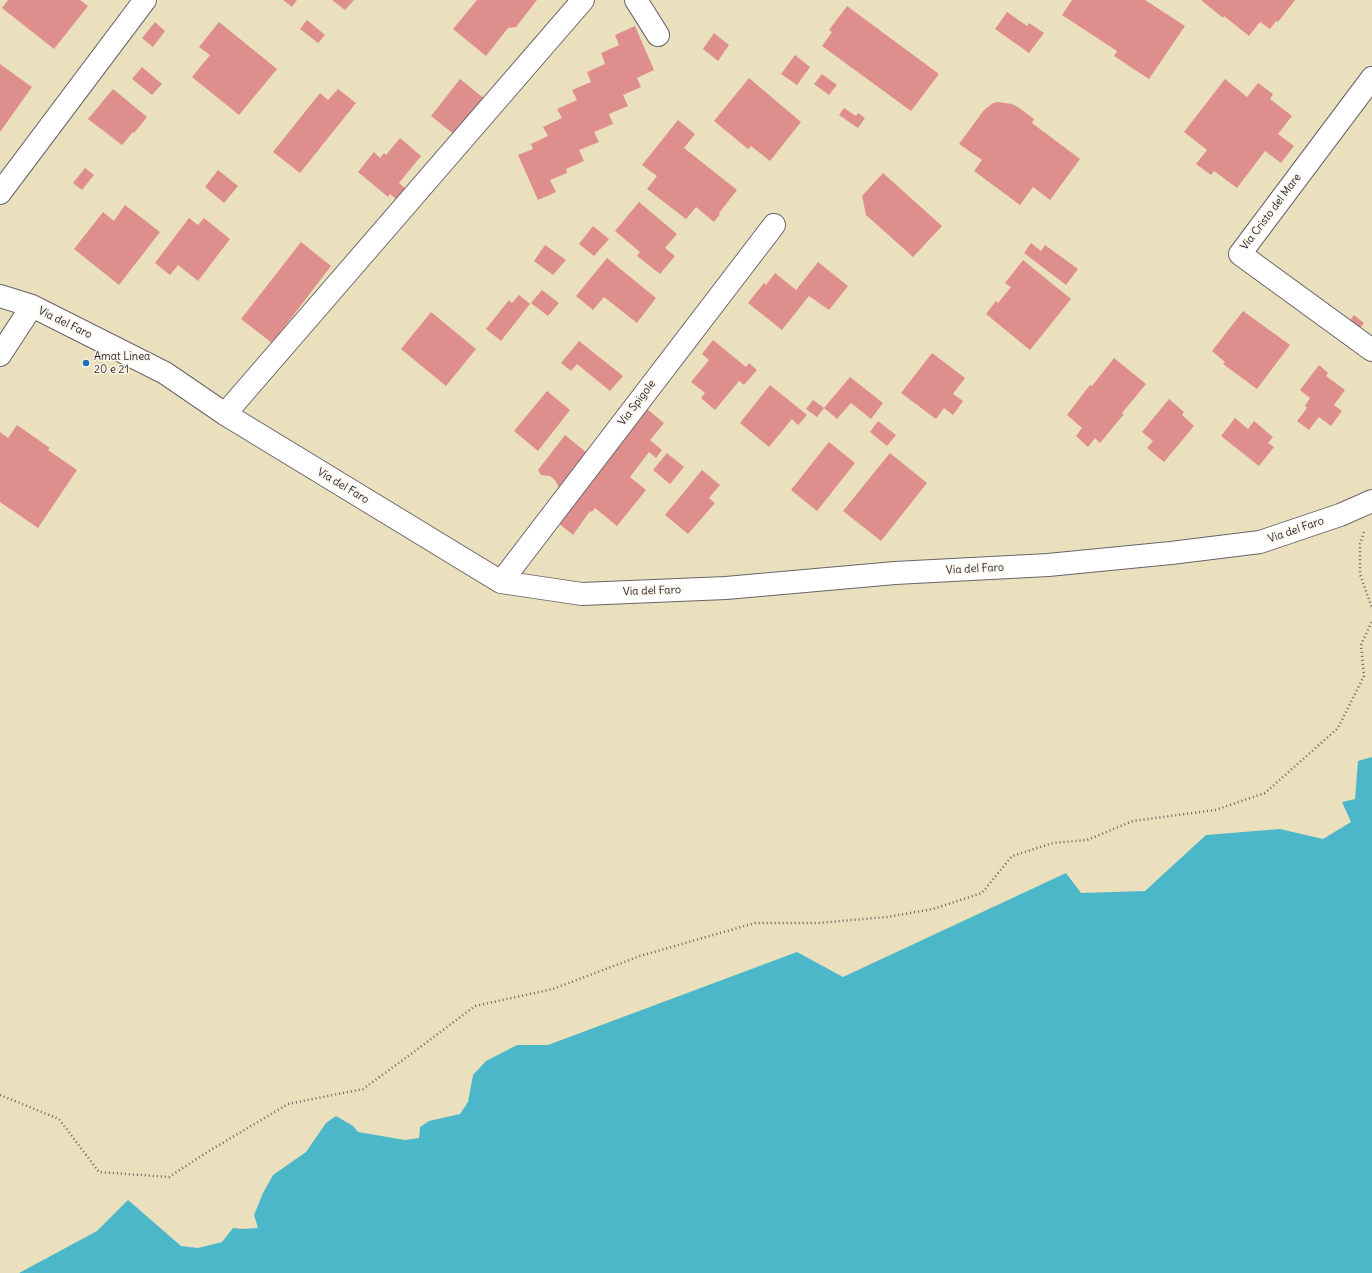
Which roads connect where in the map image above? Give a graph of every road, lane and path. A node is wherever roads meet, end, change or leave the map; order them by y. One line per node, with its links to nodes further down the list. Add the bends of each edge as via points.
1 (145, 0): 6 (street)
2 (583, 0): 12 (street)
3 (636, 0): 4 (street)
4 (658, 35)
5 (1372, 78): 10 (street, Via Cristo del Mare, via 1240,254)
6 (0, 193)
7 (774, 225): 15 (street, Via Spigole)
8 (0, 296): 9 (street, Via del Faro)
9 (32, 306): 11 (street); 12 (street, Via del Faro, via 165,373)
10 (1372, 350)
11 (0, 355)
12 (225, 414): 15 (street, Via del Faro)
13 (1372, 501): 15 (street, Via del Faro, via 1340,515 1260,542 1048,565 895,573 726,588 582,594)
14 (1364, 530): 16 (path, via 1360,544 1360,574)
15 (501, 582)
16 (1372, 608)
17 (1372, 621): 18 (path, via 1362,645 1364,676 1338,728 1265,793 1215,810 1133,821 1087,840 1053,844 1012,856 982,893 933,909 818,923 755,923 640,956 553,989 475,1006 363,1089 288,1104 169,1177 99,1172 59,1119)
18 (0, 1095)

